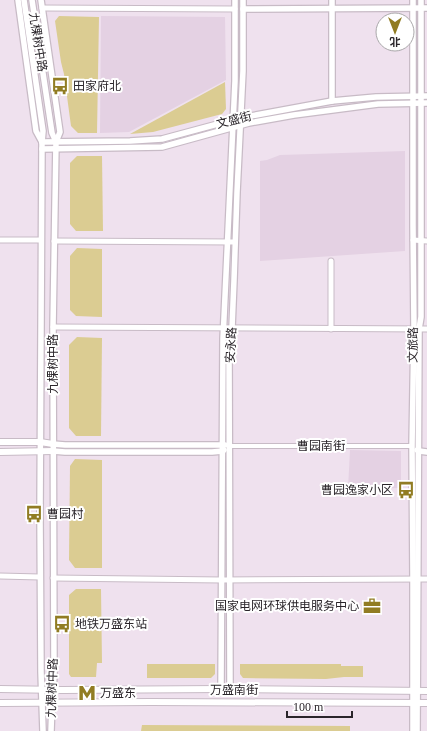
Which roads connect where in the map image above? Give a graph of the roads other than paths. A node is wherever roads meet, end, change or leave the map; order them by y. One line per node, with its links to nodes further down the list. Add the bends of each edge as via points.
1 (18, 0): 25 (main road, via 36,131)
2 (24, 0): 25 (main road, 九棵树中路, via 43,131)
3 (32, 0): 26 (main road, 九棵树中路, via 52,133)
4 (41, 0): 10 (main road)
5 (235, 0): 13 (main road, 安永路)
6 (243, 0): 14 (main road, 安永路)
7 (332, 0): 11 (main road)
8 (413, 0): 15 (main road, 文旅路)
9 (422, 0): 12 (main road, 文旅路)
10 (42, 8): 13 (street); 26 (main road, via 60,132)
11 (332, 8): 14 (main road); 15 (main road); 18 (main road)
12 (424, 8): 15 (main road); 17 (main road, 文旅路)
13 (235, 9): 22 (main road, 安永路)
14 (243, 9): 21 (main road, 安永路)
15 (414, 9): 16 (main road, 文旅路)
16 (413, 95): 17 (main road, 文盛街); 18 (main road, 文盛街); 19 (main road, 文旅路)
17 (424, 96): 20 (main road, 文旅路)
18 (332, 101): 21 (main road, 文盛街)
19 (413, 103): 20 (main road, 文盛街); 23 (main road, 文盛街, via 331,109); 32 (main road, 文旅路)
20 (424, 103): 29 (main road, 文旅路)
21 (240, 118): 22 (main road, 文盛街); 23 (main road, 安永路)
22 (233, 120): 24 (main road, 安永路); 26 (main road, 文盛街, via 162,139)
23 (240, 125): 24 (main road, 文盛街); 37 (main road, 安永路)
24 (233, 127): 28 (main road, 文盛街, via 162,146); 36 (main road, 安永路)
25 (42, 142): 26 (main road, 文盛街); 27 (main road, 九棵树中路)
26 (56, 142): 28 (main road, 九棵树中路)
27 (42, 149): 28 (main road, 文盛街); 31 (main road, 九棵树中路)
28 (56, 149): 33 (main road, 九棵树中路)
29 (424, 172): 34 (main road, 文旅路)
30 (0, 240): 31 (street)
31 (41, 240): 46 (main road, 九棵树中路)
32 (413, 240): 34 (street); 43 (main road, 文旅路)
33 (54, 241): 36 (street); 39 (main road, 九棵树中路)
34 (420, 241): 35 (street); 43 (main road, 文旅路, via 421,317)
35 (427, 241)
36 (228, 242): 37 (street); 40 (main road, 安永路)
37 (235, 242): 41 (main road, 安永路)
38 (331, 260): 42 (street)
39 (53, 327): 40 (street); 47 (main road, 九棵树中路)
40 (224, 328): 41 (street); 52 (main road, 安永路)
41 (232, 328): 42 (street); 50 (main road, 安永路, via 229,343)
42 (331, 329): 43 (street)
43 (417, 329): 44 (street); 48 (main road, 文旅路); 51 (main road, 文旅路)
44 (427, 329)
45 (0, 442): 46 (main road)
46 (40, 442): 47 (main road); 55 (main road, 九棵树中路)
47 (53, 444): 52 (main road, 曹园南街); 53 (main road, 九棵树中路)
48 (419, 445): 49 (main road, 曹园南街); 51 (main road, 曹园南街); 56 (main road, 文旅路)
49 (427, 445)
50 (230, 446): 51 (street, 曹园南街); 52 (main road, 曹园南街); 64 (main road, 安永路)
51 (412, 446): 56 (main road); 61 (main road, 文旅路)
52 (223, 448): 53 (main road, 曹园南街, via 212,452); 63 (main road, 安永路)
53 (53, 451): 55 (main road); 60 (main road, 九棵树中路)
54 (0, 452): 55 (main road)
55 (40, 452): 59 (main road, 九棵树中路)
56 (419, 452): 57 (main road); 61 (main road, 文旅路)
57 (427, 452)
58 (0, 576): 59 (street)
59 (40, 577): 68 (main road, 九棵树中路)
60 (54, 578): 63 (street); 69 (main road, 九棵树中路)
61 (416, 579): 62 (street); 64 (street); 70 (main road, 文旅路)
62 (427, 579)
63 (222, 580): 64 (street); 66 (main road, 安永路)
64 (230, 580): 67 (main road, 安永路)
65 (0, 689): 68 (main road, 万盛南街)
66 (221, 689): 67 (main road, 万盛南街); 69 (main road, 万盛南街)
67 (230, 689): 70 (main road, 万盛南街)
68 (42, 690): 69 (main road, 万盛南街); 73 (main road, 九棵树中路)
69 (53, 690): 74 (main road, 九棵树中路)
70 (415, 691): 71 (main road, 万盛南街); 75 (main road, 文旅路)
71 (427, 691)
72 (0, 703): 73 (main road, 万盛南街)
73 (42, 703): 74 (main road, 万盛南街); 77 (main road, 九棵树中路)
74 (52, 703): 75 (main road, 万盛南街); 78 (main road, 九棵树中路)
75 (415, 703): 76 (main road, 万盛南街); 79 (main road); 80 (main road)
76 (427, 703)
77 (43, 731)
78 (51, 731)
79 (413, 731)
80 (417, 731)

